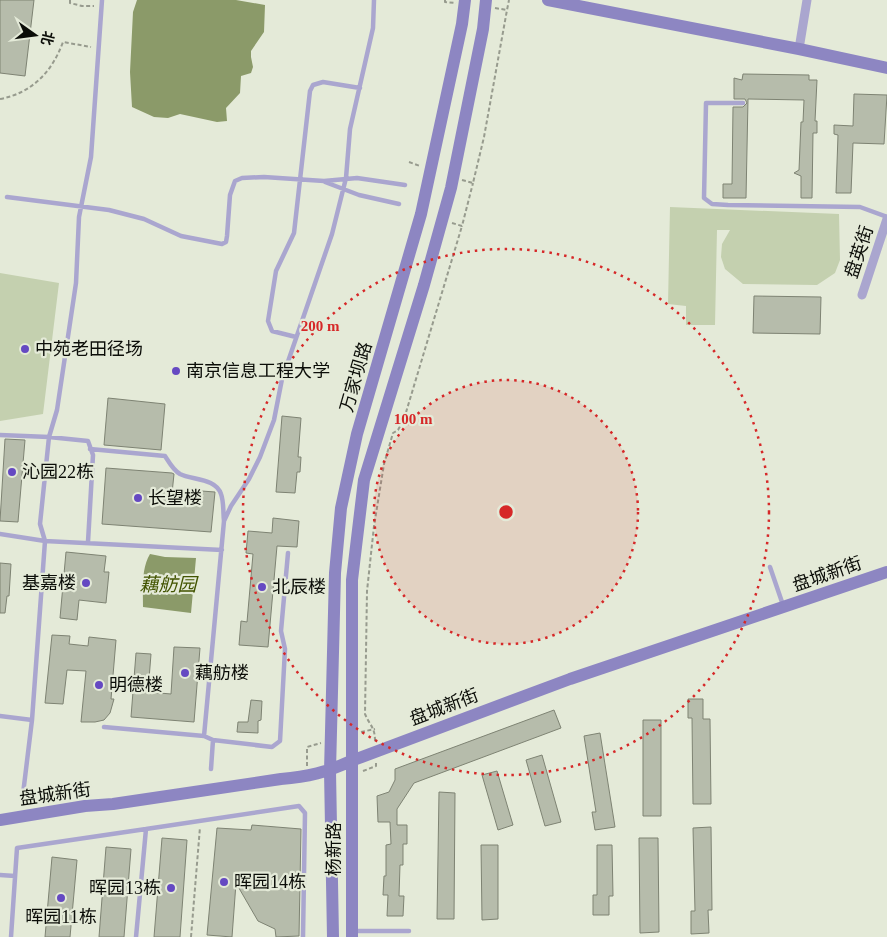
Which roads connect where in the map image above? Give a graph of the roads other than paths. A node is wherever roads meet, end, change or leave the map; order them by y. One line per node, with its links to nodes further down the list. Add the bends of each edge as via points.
1 (102, 0): 22 (lane, via 98,86 92,148 79,217 76,283 57,410)
2 (374, 0): 9 (lane, via 373,28)
3 (465, 0): 40 (main road, 万家坝路, via 421,214 357,434 341,508 335,573)
4 (486, 0): 38 (main road, 万家坝路, via 453,177 424,285 364,480 352,580)
5 (548, 0): 7 (main road)
6 (807, 0): 7 (street)
7 (798, 49): 8 (main road)
8 (887, 68)
9 (360, 88): 11 (lane, via 350,130); 12 (lane, via 323,82 313,84)
10 (743, 103): 18 (lane, via 706,103 704,198 712,204 728,205 860,207)
11 (346, 178): 13 (lane); 14 (lane); 15 (lane)
12 (301, 179): 13 (lane); 16 (lane, via 252,177 235,181 230,194 226,242 222,244 182,236 144,219 109,210); 20 (lane, via 294,233 276,271 268,321 272,331)
13 (324, 181): 15 (lane)
14 (405, 185)
15 (344, 189): 17 (lane); 20 (lane)
16 (7, 197)
17 (399, 204)
18 (887, 218): 19 (street, 盘英街)
19 (862, 295)
20 (296, 337): 24 (lane, via 267,439 249,479)
21 (0, 435): 22 (lane)
22 (49, 437): 23 (lane, via 88,442); 26 (lane, via 40,524)
23 (90, 449): 24 (lane, via 166,456 180,474 218,488); 27 (lane, via 93,455)
24 (224, 521): 28 (lane)
25 (0, 534): 26 (lane)
26 (46, 541): 27 (lane); 34 (lane)
27 (88, 542): 28 (lane)
28 (222, 550): 36 (lane)
29 (288, 553): 37 (lane, via 281,631 285,649 280,741 272,747)
30 (770, 567): 32 (lane)
31 (887, 572): 32 (main road, 盘城新街)
32 (783, 607): 38 (main road, 盘城新街, via 570,678)
33 (0, 716): 34 (lane)
34 (32, 720): 41 (lane)
35 (104, 727): 36 (lane)
36 (204, 736): 37 (lane)
37 (213, 740): 39 (lane)
38 (351, 761): 40 (main road, 盘城新街); 47 (main road, 杨新路)
39 (212, 769)
40 (330, 771): 42 (main road, 盘城新街, via 307,777); 51 (main road, 杨新路)
41 (23, 794)
42 (0, 820)
43 (146, 829): 45 (lane, via 17,848); 49 (lane); 50 (lane, via 299,806 305,813)
44 (0, 875): 45 (lane)
45 (15, 876): 48 (lane)
46 (409, 931): 47 (lane)
47 (352, 934)
48 (11, 937)
49 (136, 937)
50 (303, 937)
51 (333, 937)

